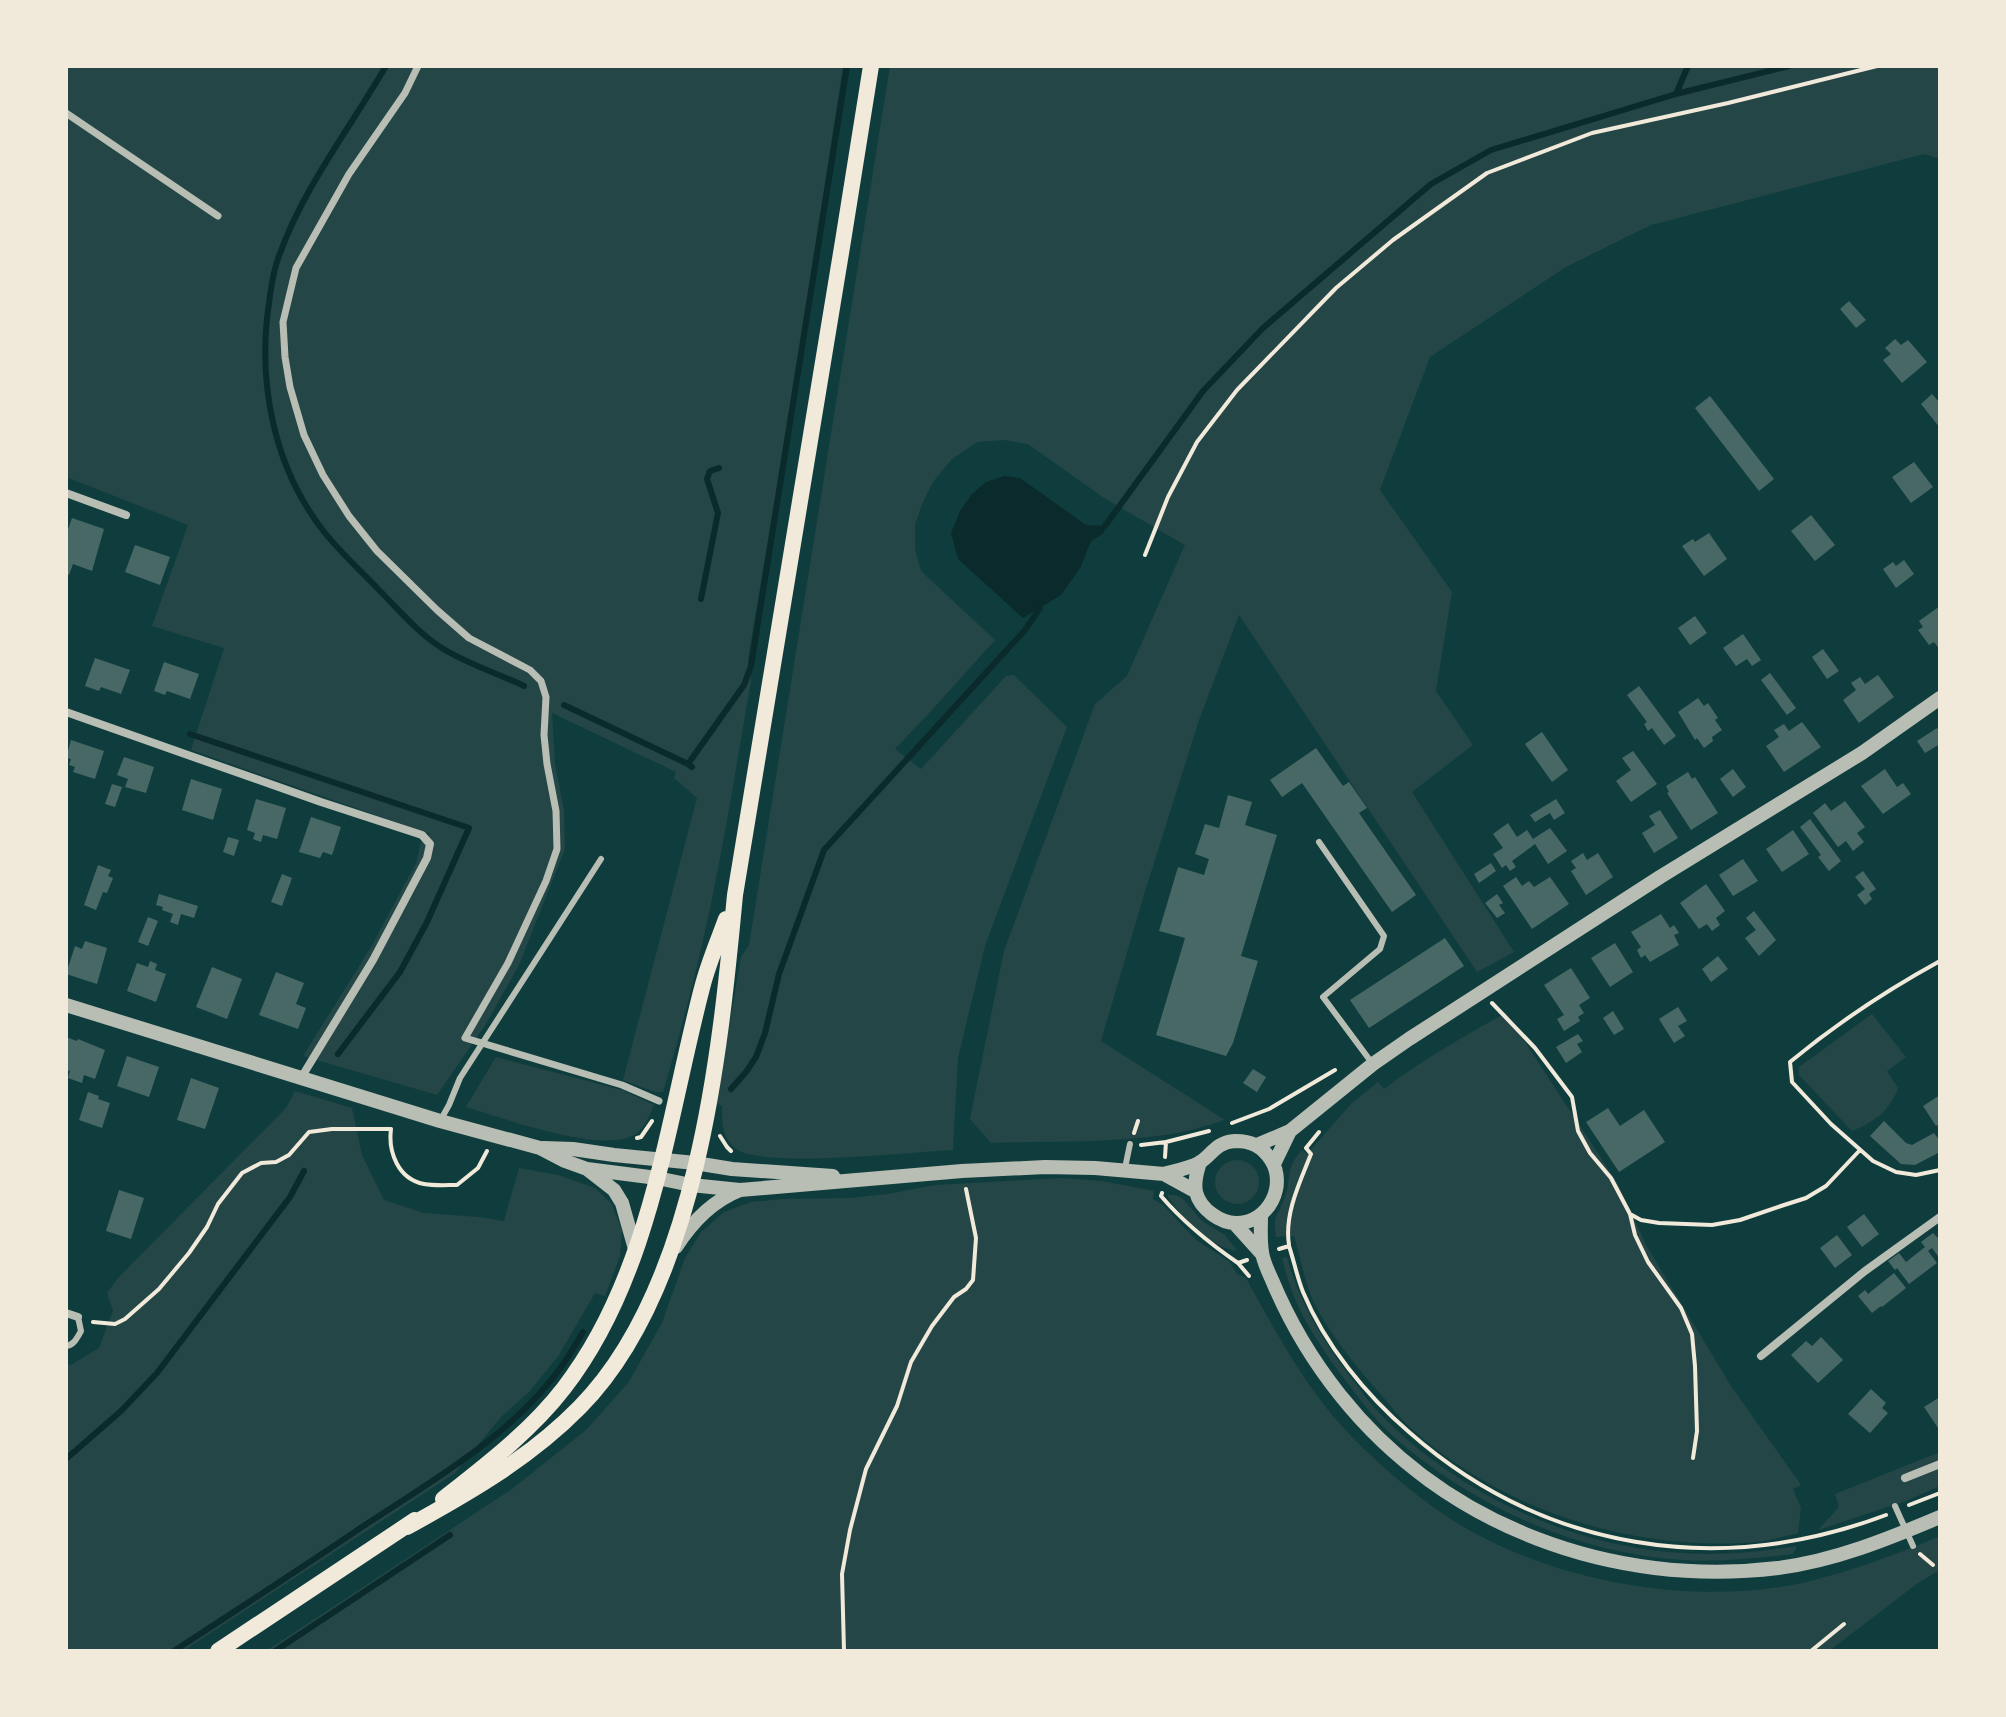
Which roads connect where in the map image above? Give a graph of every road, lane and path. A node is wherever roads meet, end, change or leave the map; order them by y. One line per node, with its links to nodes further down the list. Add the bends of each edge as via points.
1 (418, 66): 17 (street, via 296,268 283,322 285,357 304,435 349,516 437,610 469,638 530,670 546,697 544,735 557,849 508,963 465,1038)
2 (871, 66): 13 (main road)
3 (1877, 66): 8 (path, via 1592,133 1487,173 1336,288 1237,390 1197,442)
4 (66, 113): 5 (street)
5 (218, 216)
6 (66, 493): 7 (street)
7 (126, 515)
8 (1145, 555)
9 (1940, 698): 18 (street)
10 (66, 712): 19 (street, via 422,835 430,844 373,960)
11 (1319, 842): 18 (lane, via 1384,936 1380,949 1323,997)
12 (601, 859): 17 (lane)
13 (735, 895): 34 (main road, via 703,984); 36 (main road, via 726,990)
14 (1940, 961): 32 (path, via 1790,1062 1792,1082)
15 (66, 1005): 19 (street)
16 (1481, 1009): 48 (path, via 1492,1002 1572,1097 1578,1131)
17 (483, 1044): 20 (street); 22 (lane)
18 (1373, 1064): 25 (street)
19 (301, 1078): 21 (street)
20 (659, 1101): 28 (path, via 641,1137)
21 (396, 1107): 22 (street); 23 (path)
22 (440, 1121): 27 (street)
23 (391, 1129): 27 (path, via 392,1156 406,1175 422,1184 457,1185 478,1168); 57 (path, via 309,1132 289,1155 242,1173 189,1253 125,1319 98,1324)
24 (1321, 1129): 52 (path, via 1306,1148 1311,1154 1294,1197)
25 (1290, 1131): 30 (street); 37 (street)
26 (719, 1133): 33 (path)
27 (493, 1135): 31 (street)
28 (628, 1143)
29 (1130, 1144): 39 (lane)
30 (1257, 1145): 35 (street, via 1222,1144); 37 (street)
31 (540, 1148): 34 (street); 38 (street)
32 (1860, 1150): 40 (path, via 1896,1172); 48 (path, via 1826,1186 1806,1198 1740,1220 1681,1225)
33 (734, 1153)
34 (663, 1158): 36 (street); 43 (main road)
35 (1200, 1162): 42 (street); 47 (street)
36 (695, 1163): 44 (street); 45 (main road)
37 (1274, 1164): 49 (street, via 1276,1189)
38 (587, 1169): 43 (street); 53 (street, via 622,1203)
39 (1124, 1170): 41 (street); 42 (street)
40 (1940, 1170)
41 (962, 1171): 44 (street); 71 (path, via 976,1238 973,1280 947,1306 911,1362 897,1406 866,1469 842,1574)
42 (1164, 1174): 47 (street)
43 (657, 1178): 45 (street); 53 (main road)
44 (865, 1179): 46 (street)
45 (691, 1185): 46 (street); 55 (main road)
46 (740, 1190): 55 (street, via 699,1217)
47 (1195, 1191): 51 (street, via 1209,1212)
48 (1630, 1214): 60 (path, via 1648,1262 1681,1308 1692,1334 1697,1431)
49 (1261, 1215): 51 (street); 54 (street)
50 (1940, 1217): 59 (street)
51 (1235, 1224): 54 (street)
52 (1289, 1246): 54 (path); 64 (path, via 1309,1304 1364,1387 1434,1454 1521,1507 1607,1537 1707,1549 1799,1540)
53 (635, 1249): 66 (main road, via 617,1301 563,1389 533,1424)
54 (1262, 1254): 67 (street, via 1299,1336 1350,1409 1411,1466 1513,1530 1600,1559 1699,1572 1780,1568)
55 (668, 1261): 66 (main road, via 627,1347 582,1405 538,1445 473,1491)
56 (66, 1313): 57 (street)
57 (78, 1317): 58 (lane, via 81,1331)
58 (66, 1346)
59 (1761, 1356)
60 (1693, 1458)
61 (1940, 1464): 62 (street)
62 (1905, 1478)
63 (1940, 1493): 64 (path)
64 (1896, 1508): 67 (lane)
65 (1940, 1517): 67 (street)
66 (407, 1527): 70 (main road)
67 (1905, 1532): 68 (lane)
68 (1913, 1546)
69 (1844, 1624): 72 (path)
70 (218, 1651)
71 (844, 1651)
72 (1811, 1651)

